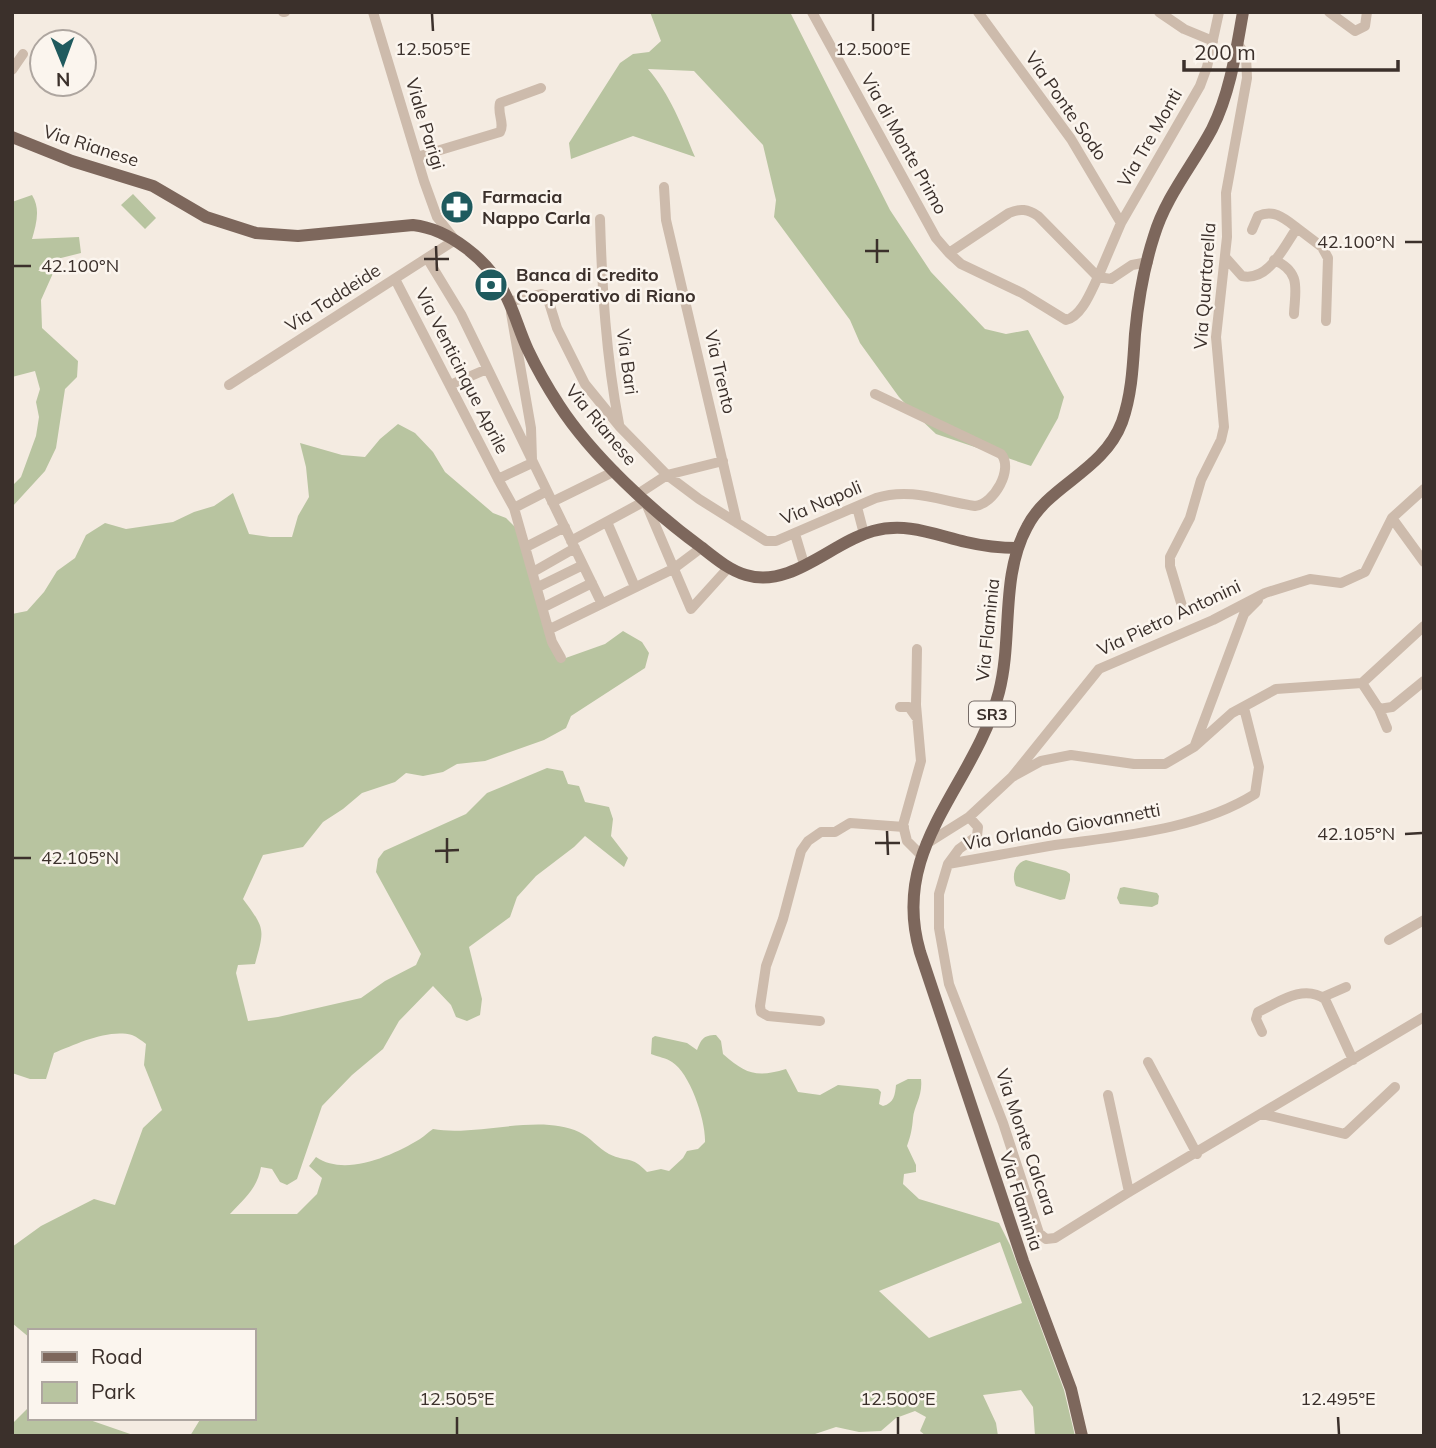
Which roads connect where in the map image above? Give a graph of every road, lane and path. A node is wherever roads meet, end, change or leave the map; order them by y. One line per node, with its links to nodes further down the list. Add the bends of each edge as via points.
1 (373, 12): 15 (street, Viale Parigi)
2 (812, 12): 22 (street, Via di Monte Primo, via 936,238)
3 (978, 12): 18 (street, Via Ponte Sodo, via 1071,139)
4 (1159, 12): 9 (street)
5 (1219, 12): 9 (street, Via Tre Monti)
6 (1243, 12): 10 (main road, Via Flaminia / SR3)
7 (1329, 12): 8 (street, via 1355,31 1365,26)
8 (1367, 12)
9 (1213, 41): 18 (street, Via Tre Monti, via 1200,86)
10 (1238, 44): 23 (street, Via Quartarella, via 1247,56 1247,78 1226,197); 26 (main road, Via Flaminia / SR3, via 1216,119 1161,216)
11 (23, 54): 12 (street)
12 (12, 70)
13 (541, 88): 15 (street, via 500,103 500,132)
14 (12, 137): 21 (main road, Via Rianese, via 153,186 202,215 256,233 298,236 413,225)
15 (416, 157): 21 (street, Viale Parigi, via 437,217)
16 (664, 187): 38 (street, Via Trento, via 666,220)
17 (600, 219): 37 (street, Via Bari, via 607,358)
18 (1121, 223): 27 (street, Via Tre Monti)
19 (1297, 228): 20 (street, via 1268,213 1258,216); 25 (street); 32 (street, via 1327,255)
20 (1252, 230)
21 (455, 240): 24 (street, Via Taddeide); 29 (main road, Via Rianese, via 489,271)
22 (949, 253): 27 (street, via 1013,211 1027,210); 31 (street, Via di Monte Primo, via 961,264)
23 (1225, 257): 25 (street, via 1245,278 1262,274); 69 (street, Via Quartarella, via 1216,337 1224,427 1190,518 1171,554)
24 (427, 258): 28 (street, Via Taddeide); 33 (street)
25 (1274, 260): 30 (street, via 1286,266 1294,278)
26 (1148, 262): 27 (street, via 1132,265 1111,279); 57 (main road, Via Flaminia / SR3, via 1129,396 1119,428 1098,459 1034,514)
27 (1098, 277): 31 (street, Via Tre Monti)
28 (395, 279): 34 (street, Via Taddeide); 35 (street, Via Venticinque Aprile)
29 (509, 303): 37 (street, Via Napoli, via 547,296 557,328 585,384); 39 (street, via 531,428); 40 (main road, Via Rianese, via 528,351 559,405)
30 (1294, 314)
31 (1068, 321)
32 (1326, 321)
33 (487, 369): 35 (street); 39 (street)
34 (229, 384)
35 (450, 385): 42 (street, Via Venticinque Aprile)
36 (875, 394): 47 (street, Via Napoli, via 992,448 1003,456 1006,466 995,494 980,506 904,492)
37 (620, 427): 41 (street, Via Napoli)
38 (723, 461): 41 (street); 50 (street, Via Trento)
39 (531, 463): 42 (street); 44 (street)
40 (615, 471): 44 (street); 45 (main road, Via Rianese)
41 (667, 475): 45 (street); 50 (street, Via Napoli)
42 (498, 479): 46 (street, Via Venticinque Aprile)
43 (1424, 489): 48 (street, Via Pietro Antonini)
44 (550, 496): 46 (street); 51 (street)
45 (642, 498): 49 (street); 56 (main road, Via Rianese); 62 (street)
46 (514, 508): 55 (street, Via Venticinque Aprile)
47 (857, 508): 52 (street, Via Napoli); 53 (street)
48 (1392, 519): 58 (street); 67 (street, Via Pietro Antonini, via 1365,572 1341,583 1310,579)
49 (607, 522): 54 (street); 66 (street)
50 (737, 523): 52 (street, Via Napoli, via 770,542)
51 (565, 527): 54 (street); 55 (street)
52 (795, 534): 59 (street)
53 (864, 534): 57 (main road, Via Rianese, via 910,527 975,544); 59 (main road, Via Rianese)
54 (573, 545): 60 (street); 63 (street)
55 (526, 547): 63 (street, Via Venticinque Aprile)
56 (701, 548): 61 (main road, Via Rianese); 62 (street)
57 (1018, 548): 86 (main road, Via Flaminia / SR3, via 994,709)
58 (1424, 562)
59 (804, 564): 61 (main road, Via Rianese, via 764,578)
60 (583, 565): 64 (street); 65 (street)
61 (729, 568): 62 (street, via 691,608)
62 (673, 569): 66 (street)
63 (533, 572): 65 (street, Via Venticinque Aprile)
64 (592, 583): 68 (street); 70 (street)
65 (538, 587): 70 (street, Via Venticinque Aprile)
66 (635, 587): 68 (street)
67 (1265, 593): 82 (street, Via Pietro Antonini, via 1244,614); 83 (street, Via Pietro Antonini, via 1100,669)
68 (601, 602): 72 (street)
69 (1182, 606)
70 (544, 607): 72 (street, Via Venticinque Aprile)
71 (1424, 626): 76 (street)
72 (550, 629): 74 (street, Via Venticinque Aprile)
73 (917, 649): 80 (street)
74 (561, 658)
75 (1424, 681): 79 (street, via 1392,707)
76 (1362, 683): 78 (street, via 1276,690); 79 (street)
77 (900, 707): 80 (street, via 909,708)
78 (1244, 708): 82 (street); 87 (street, Via Orlando Giovannetti, via 1259,767 1255,794 1235,806 1143,834)
79 (1379, 709): 81 (street)
80 (918, 719): 85 (street, via 920,768)
81 (1387, 729)
82 (1194, 747): 83 (street, Via Pietro Antonini, via 1165,764 1057,756)
83 (1013, 777): 84 (street, Via Pietro Antonini)
84 (969, 817): 86 (street); 87 (street, via 978,827 977,836)
85 (904, 827): 86 (street, via 907,841); 93 (street, via 850,823 835,832 821,832 802,851 766,966 760,1006 768,1016)
86 (923, 850): 102 (main road, Via Flaminia / SR3, via 912,906 918,948 1023,1261 1070,1384)
87 (948, 864): 101 (street, Via Monte Calcara, via 938,914 949,984 1003,1123 1039,1233 1046,1239 1055,1238)
88 (1424, 920): 89 (street)
89 (1389, 940)
90 (1346, 987): 91 (street)
91 (1323, 997): 94 (street, via 1297,993 1258,1012); 95 (street)
92 (1424, 1017): 95 (street, Via Monte Calcara)
93 (820, 1021)
94 (1262, 1032)
95 (1353, 1060): 99 (street, Via Monte Calcara)
96 (1148, 1062): 100 (street)
97 (1395, 1087): 99 (street, via 1345,1134)
98 (1108, 1095): 101 (street)
99 (1262, 1114): 100 (street, Via Monte Calcara)
100 (1197, 1154): 101 (street, Via Monte Calcara)
101 (1129, 1192)
102 (1082, 1436)

